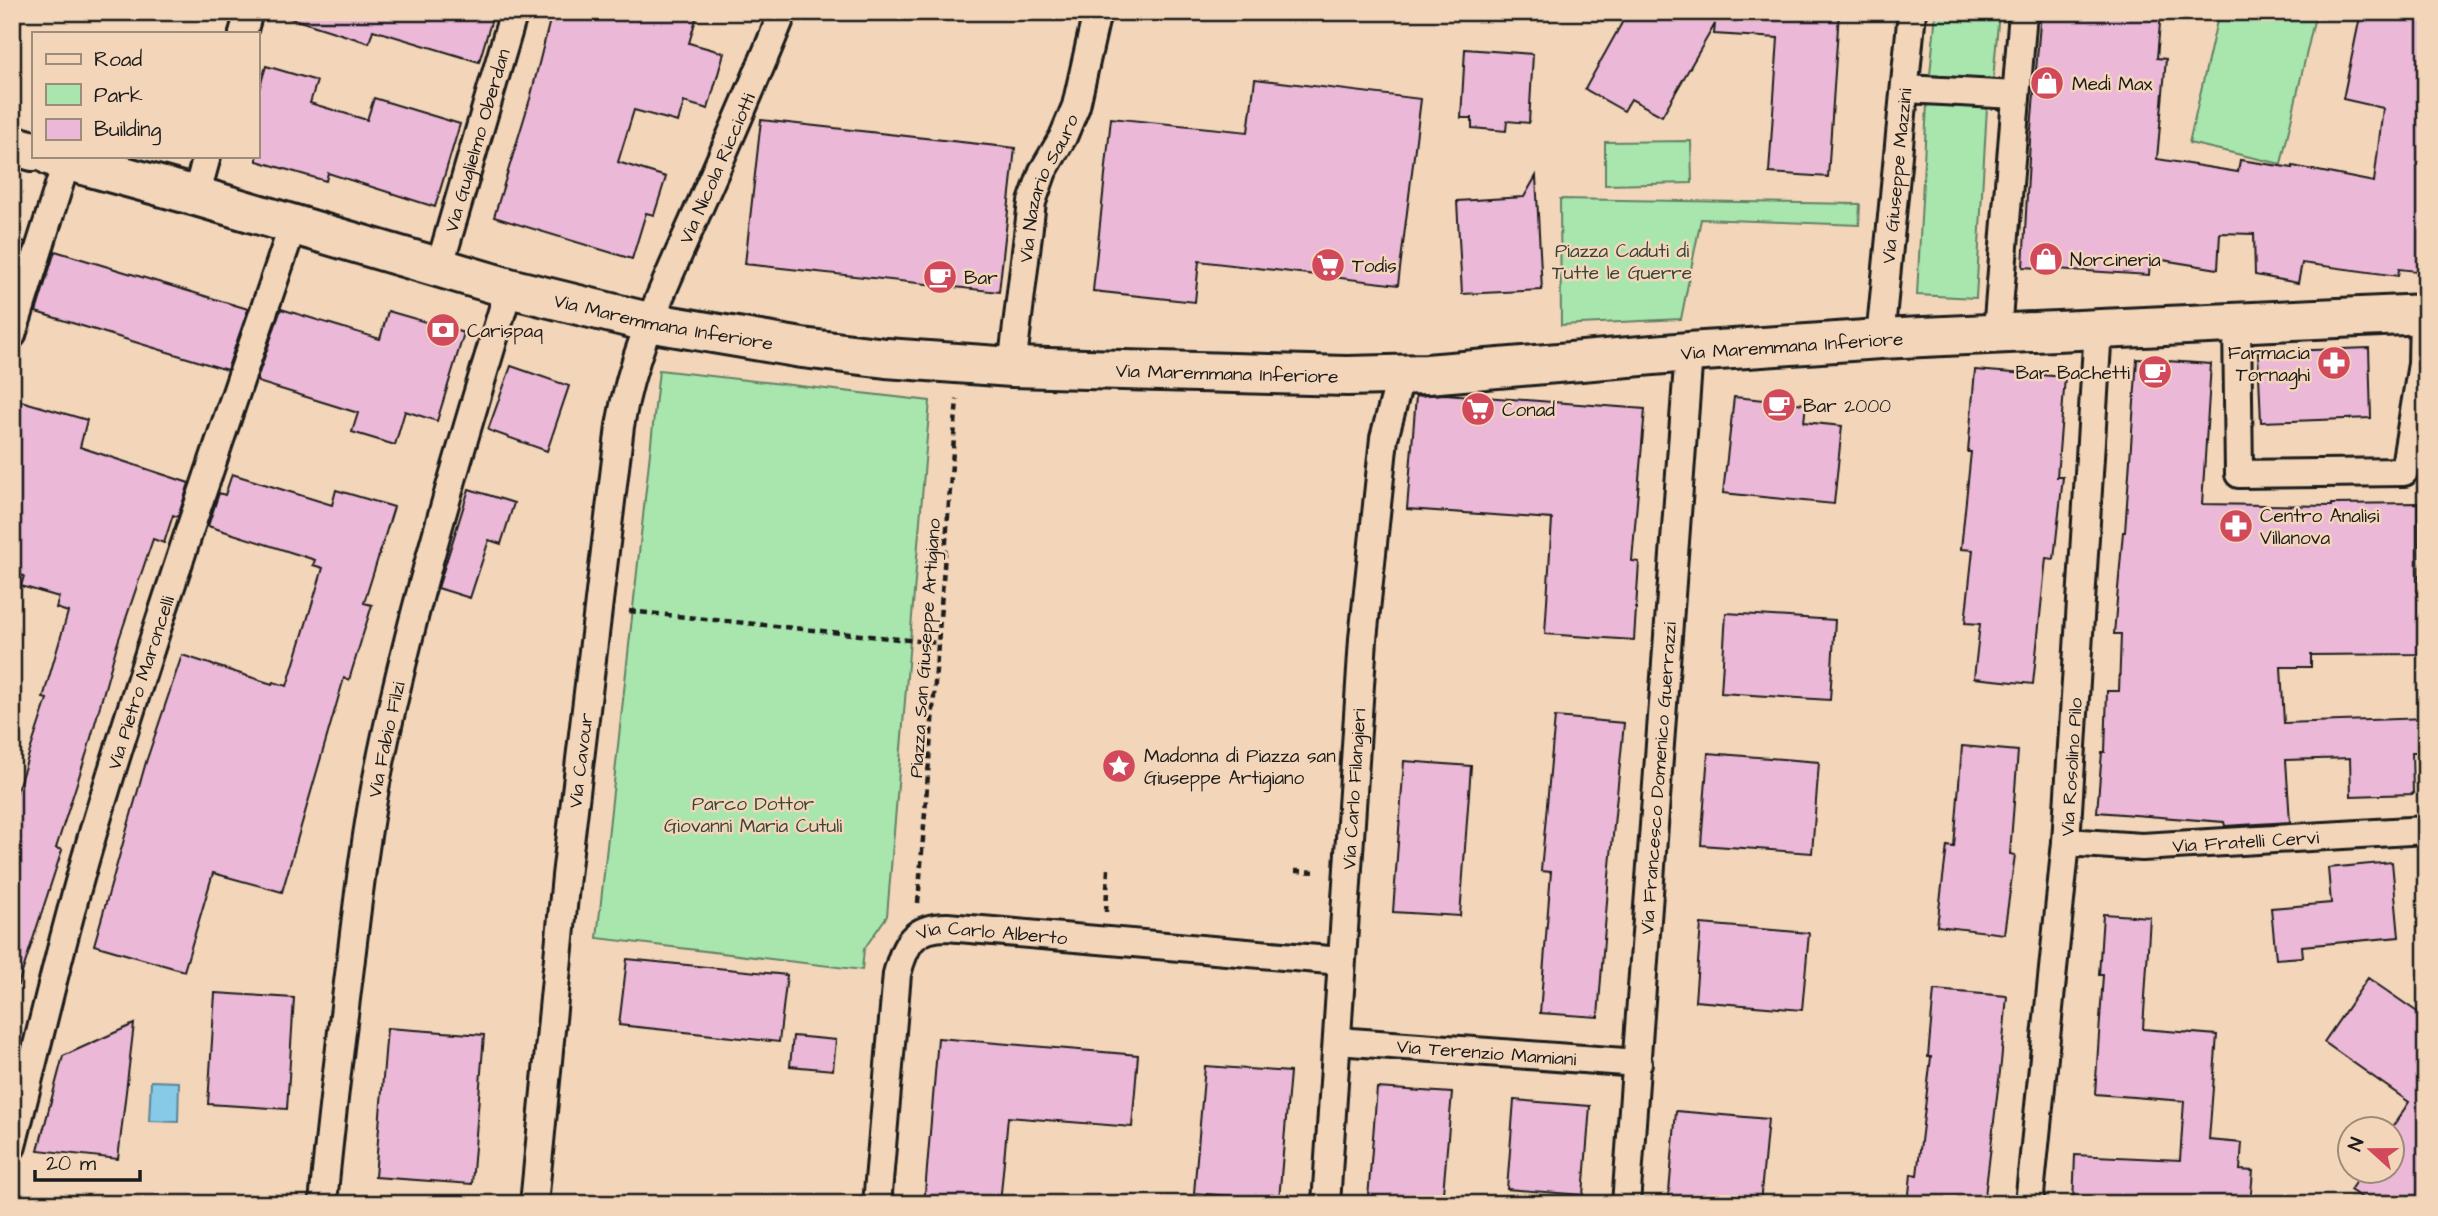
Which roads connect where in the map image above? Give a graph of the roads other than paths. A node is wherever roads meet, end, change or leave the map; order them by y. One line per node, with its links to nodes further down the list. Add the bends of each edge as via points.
1 (249, 12): 7 (street)
2 (514, 12): 17 (street, Via Guglielmo Oberdan)
3 (782, 12): 20 (street, Via Nicola Ricciotti)
4 (1097, 12): 27 (street, Via Nazario Sauro, via 1076,106 1032,202)
5 (1912, 12): 8 (street, Via Giuseppe Mazzini)
6 (2022, 12): 9 (street)
7 (243, 32)
8 (1906, 89): 9 (street); 25 (street, Via Giuseppe Mazzini)
9 (2015, 95): 23 (street)
10 (12, 145): 11 (main road, Via Maremmana Inferiore)
11 (32, 151)
12 (51, 158): 24 (street)
13 (58, 158): 15 (main road, Via Maremmana Inferiore)
14 (206, 158): 15 (street)
15 (196, 196): 16 (main road, Via Maremmana Inferiore)
16 (293, 225): 17 (main road, Via Maremmana Inferiore); 34 (street, Via Pietro Maroncelli, via 101,804)
17 (439, 268): 18 (main road, Via Maremmana Inferiore)
18 (509, 288): 20 (main road, Via Maremmana Inferiore); 35 (street, Via Fabio Filzi, via 426,568 379,765 328,1137)
19 (2424, 314): 21 (main road, Via Maremmana Inferiore); 21 (street, via 2422,364 2404,471 2239,474)
20 (648, 322): 27 (main road, Via Maremmana Inferiore, via 802,348); 36 (street, Via Cavour, via 623,405 566,876)
21 (2237, 322): 22 (main road, Via Maremmana Inferiore)
22 (2098, 329): 23 (main road, Via Maremmana Inferiore); 30 (street, Via Rosolino Pilo)
23 (1997, 332): 25 (main road, Via Maremmana Inferiore)
24 (12, 335)
25 (1880, 339): 26 (main road, Via Maremmana Inferiore)
26 (1689, 352): 28 (main road, Via Maremmana Inferiore); 33 (street, Via Francesco Domenico Guerrazzi)
27 (1013, 367): 28 (main road, Via Maremmana Inferiore)
28 (1401, 375): 31 (street, Via Carlo Filangieri, via 1384,438 1363,639)
29 (2426, 830): 30 (street, Via Fratelli Cervi, via 2142,847)
30 (2066, 842): 40 (street, Via Rosolino Pilo)
31 (1341, 961): 32 (street, Via Carlo Filangieri); 37 (street, Via Carlo Alberto, via 947,927 915,936 903,953 897,974)
32 (1337, 1041): 33 (street, Via Terenzio Mamiani); 38 (street, Via Carlo Filangieri)
33 (1638, 1063): 39 (street, Via Francesco Domenico Guerrazzi)
34 (12, 1146)
35 (323, 1204)
36 (534, 1204)
37 (877, 1204)
38 (1326, 1204)
39 (1626, 1204)
40 (2029, 1204)

